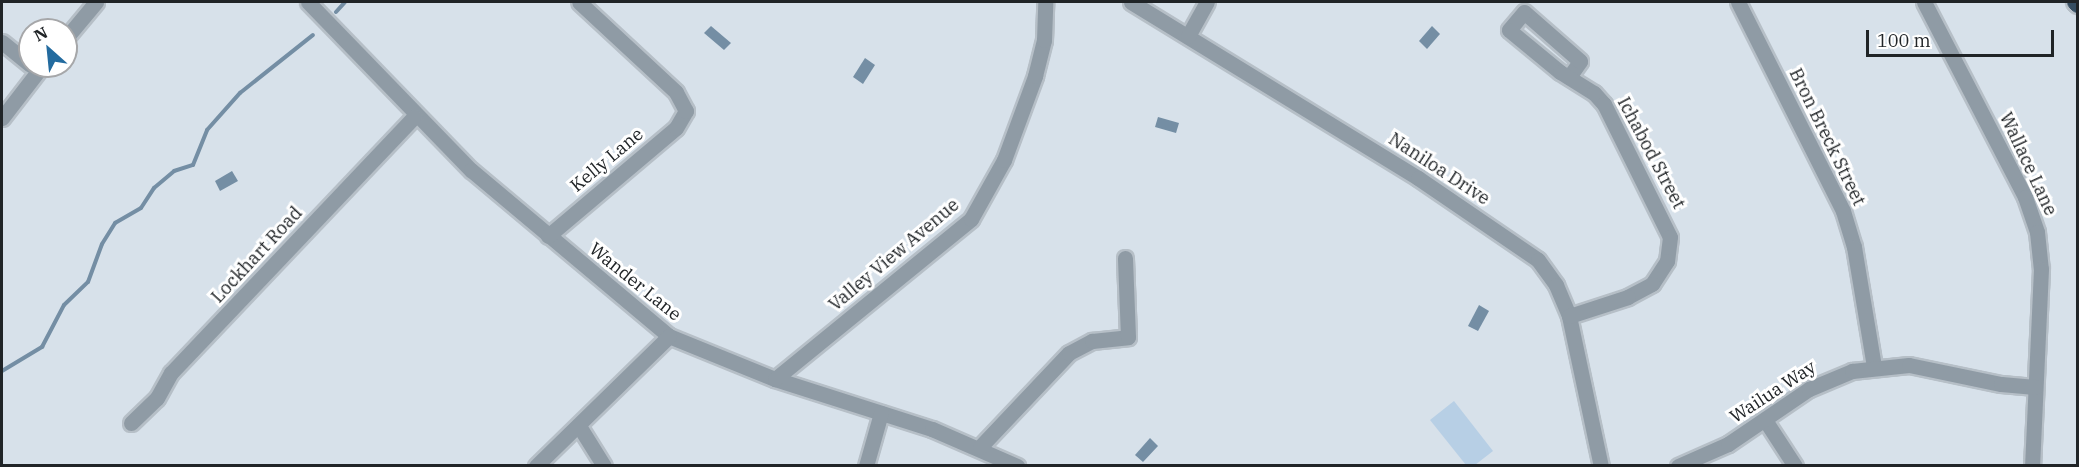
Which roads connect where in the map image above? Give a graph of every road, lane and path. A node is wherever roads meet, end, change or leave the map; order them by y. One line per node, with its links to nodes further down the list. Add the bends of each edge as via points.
1 (96, 2): 9 (street)
2 (308, 2): 15 (street, Wander Lane)
3 (579, 2): 17 (street, Kelly Lane, via 676,92 686,111 676,128)
4 (1045, 2): 22 (street, Valley View Avenue, via 1044,40 1035,76 1004,160 971,219)
5 (1131, 2): 10 (street, Naniloa Drive)
6 (1207, 2): 10 (street)
7 (1738, 2): 21 (street, Bron Breck Street, via 1847,222)
8 (1924, 2): 23 (street, Wallace Lane, via 2034,220 2041,262)
9 (78, 24)
10 (1188, 36): 19 (street, Naniloa Drive, via 1516,242 1547,272)
11 (2, 42): 12 (street)
12 (18, 54)
13 (1569, 77): 13 (street, Ichabod Street, via 1580,61 1524,12 1509,30); 19 (street, Ichabod Street, via 1594,93 1610,112 1666,223 1670,251 1661,274 1641,292)
14 (29, 78): 16 (street)
15 (415, 116): 17 (street, Wander Lane); 26 (street, Lockhart Road, via 171,373 157,398)
16 (2, 118)
17 (548, 236): 20 (street, Wander Lane)
18 (1125, 258): 28 (street, via 1128,338 1092,341 1069,354)
19 (1569, 316): 33 (street, Naniloa Drive)
20 (669, 336): 22 (street, Wander Lane); 27 (street)
21 (1874, 367): 23 (street, Wailua Way, via 1922,367 1990,382); 25 (street, Wailua Way, via 1819,383)
22 (775, 379): 24 (street, Wander Lane)
23 (2036, 387): 36 (street, Wallace Lane)
24 (881, 413): 28 (street, Wander Lane); 31 (street)
25 (1765, 420): 34 (street, Wailua Way, via 1728,444); 35 (street)
26 (131, 423)
27 (579, 426): 29 (street); 30 (street)
28 (980, 447): 32 (street, Wander Lane)
29 (536, 465)
30 (604, 465)
31 (866, 465)
32 (1017, 465)
33 (1601, 465)
34 (1678, 465)
35 (1795, 465)
36 (2032, 465)

